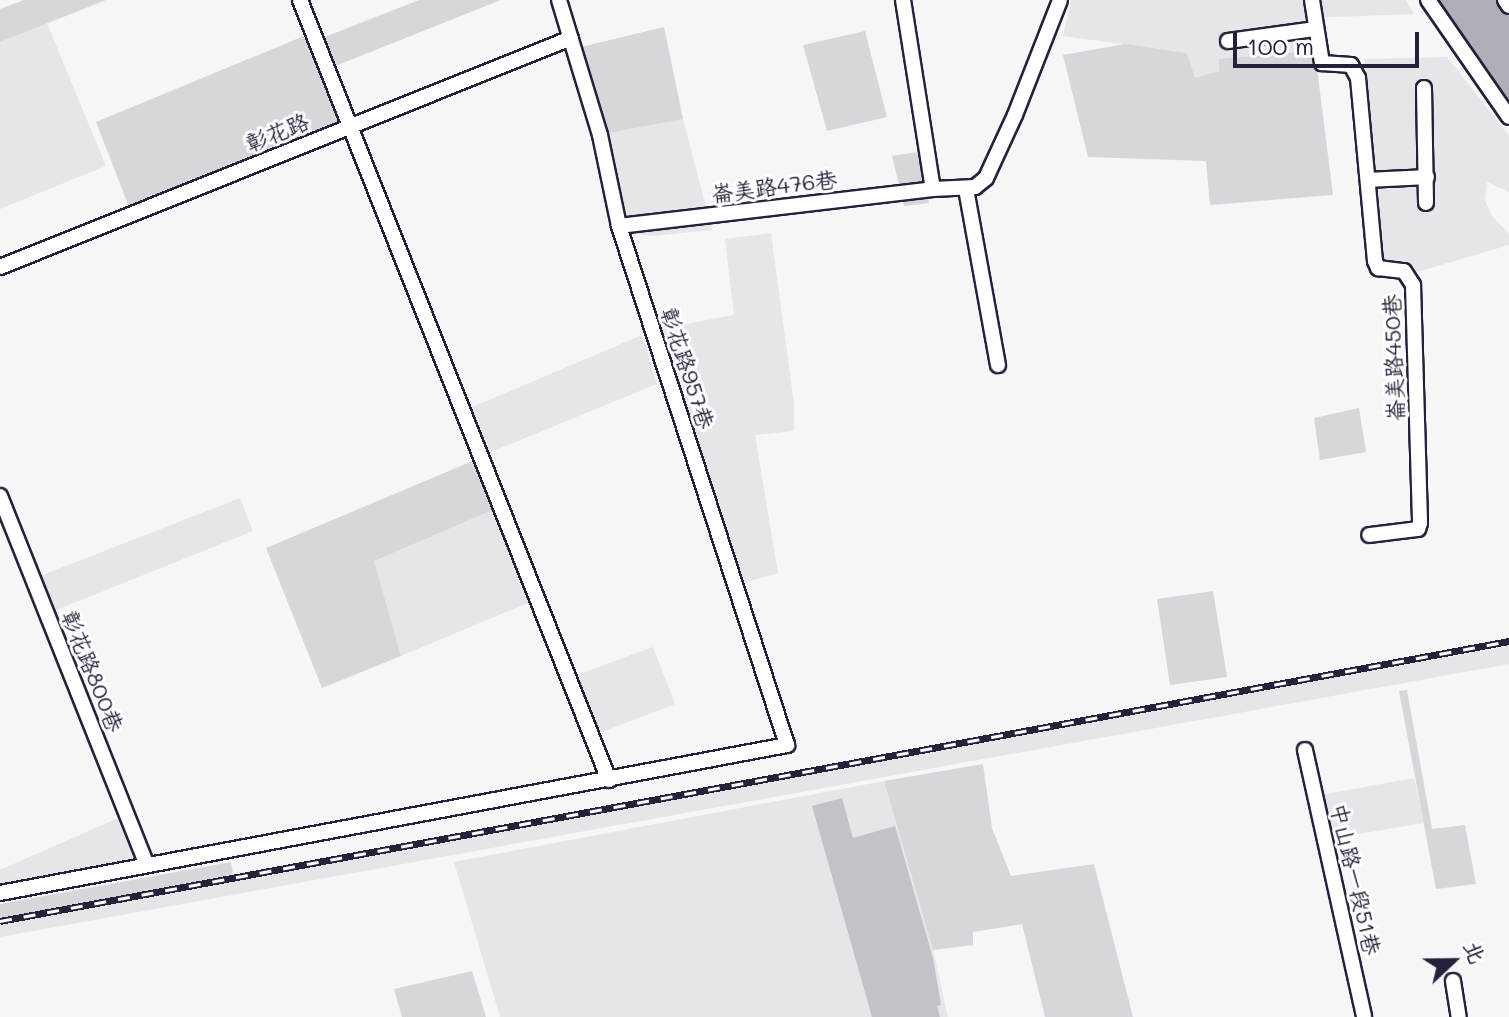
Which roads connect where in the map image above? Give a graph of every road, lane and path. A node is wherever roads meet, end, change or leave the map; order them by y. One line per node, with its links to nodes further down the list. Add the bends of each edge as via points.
1 (300, 0): 14 (street)
2 (559, 0): 10 (street, 彰花路957巷)
3 (903, 0): 17 (street)
4 (1060, 0): 18 (street, via 986,178)
5 (1312, 0): 9 (street, 崙美路450巷)
6 (1428, 0): 13 (street)
7 (1505, 0): 8 (street)
8 (1509, 6)
9 (1314, 29): 11 (street); 16 (street, 崙美路450巷, via 1322,63 1351,65 1355,70)
10 (571, 38): 14 (street, 彰花路); 20 (street, 彰花路957巷, via 600,135)
11 (1228, 41)
12 (1424, 88): 15 (street)
13 (1509, 117)
14 (349, 127): 21 (street, 彰花路); 26 (street)
15 (1427, 177): 16 (street); 19 (street)
16 (1368, 180): 24 (street, 崙美路450巷, via 1375,261 1378,268 1404,271 1413,285 1420,523 1418,529)
17 (933, 189): 18 (street, 崙美路476巷); 20 (street, 崙美路476巷)
18 (966, 189): 22 (street)
19 (1426, 203)
20 (619, 226): 26 (street, 彰花路957巷, via 787,745)
21 (0, 267)
22 (998, 365)
23 (0, 496): 27 (street, 彰花路800巷)
24 (1369, 535)
25 (1305, 750): 30 (street, 中山路一段51巷)
26 (609, 780): 27 (street)
27 (146, 863): 28 (street)
28 (0, 893)
29 (1453, 981): 31 (street)
30 (1364, 1017)
31 (1459, 1017)

